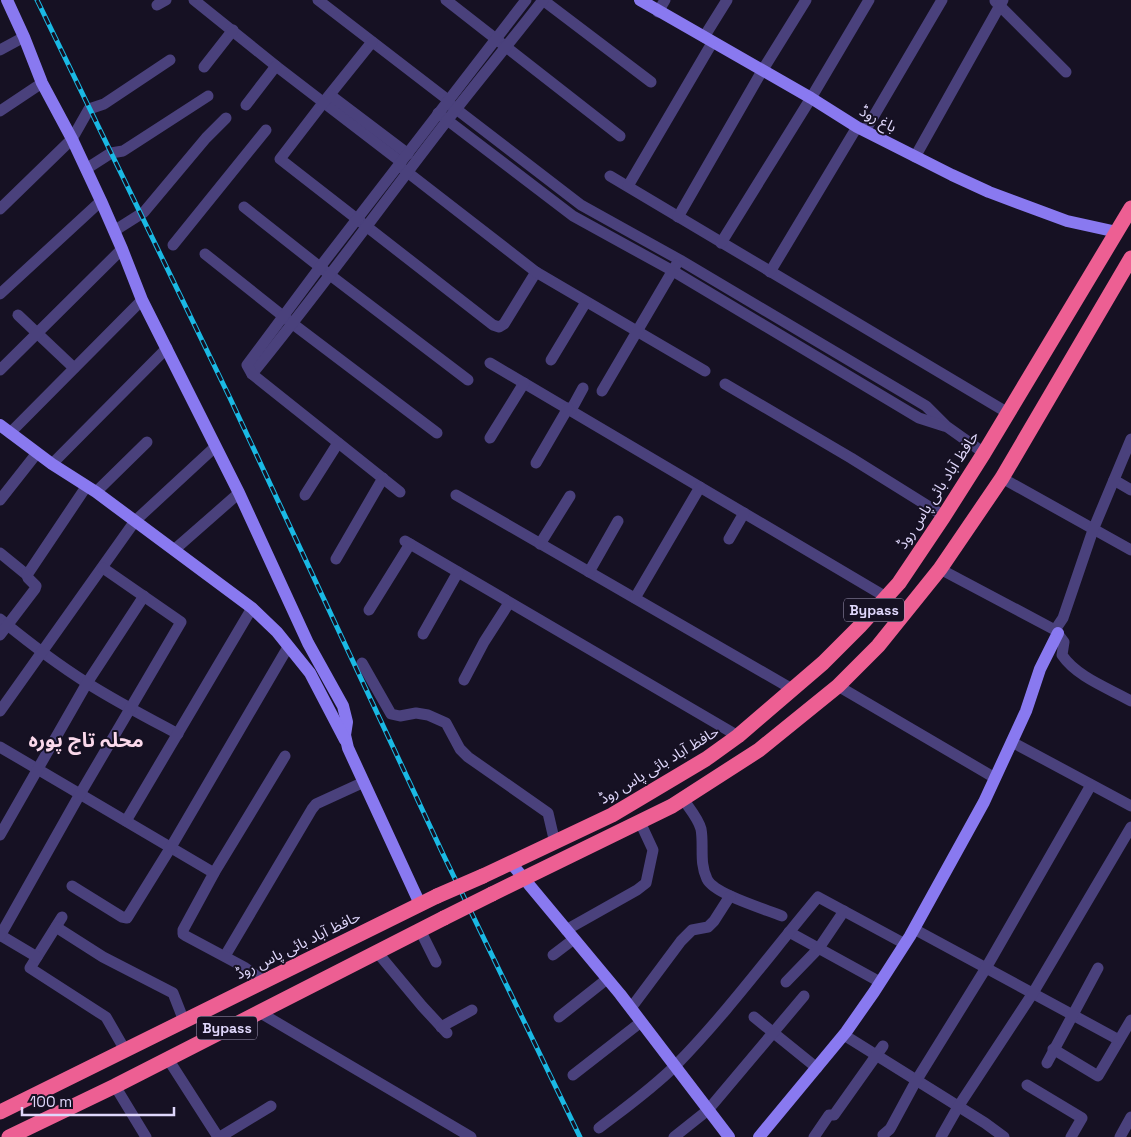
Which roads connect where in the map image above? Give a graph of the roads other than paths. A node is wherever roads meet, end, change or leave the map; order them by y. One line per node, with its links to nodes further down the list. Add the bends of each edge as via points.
1 (6, 0): 16 (street)
2 (194, 0): 15 (street)
3 (318, 0): 19 (street)
4 (446, 0): 17 (street)
5 (526, 0): 17 (street)
6 (543, 0): 20 (street); 27 (street)
7 (640, 0): 14 (street, باغ روڈ)
8 (665, 0): 14 (street)
9 (727, 0): 18 (street)
10 (806, 0): 25 (street)
11 (869, 0): 30 (street)
12 (942, 0): 37 (street)
13 (999, 2): 26 (street); 41 (street)
14 (658, 12): 18 (street, باغ روڈ)
15 (233, 30): 23 (street); 24 (street)
16 (24, 36): 21 (street); 28 (street)
17 (496, 38): 20 (street); 32 (street)
18 (708, 40): 25 (street, باغ روڈ); 45 (street)
19 (372, 42): 31 (street); 32 (street)
20 (507, 47): 32 (street); 39 (street)
21 (0, 50)
22 (170, 60): 40 (street, via 104,104 89,109)
23 (276, 66): 31 (street); 33 (street)
24 (204, 67)
25 (762, 71): 30 (street, باغ روڈ); 52 (street)
26 (1066, 72)
27 (651, 82)
28 (42, 83): 34 (street); 40 (street)
29 (208, 96): 43 (street, via 123,151 111,153)
30 (811, 98): 37 (street, باغ روڈ); 56 (street)
31 (327, 99): 42 (street); 53 (street, via 280,159)
32 (451, 104): 35 (street); 47 (street)
33 (246, 105)
34 (0, 111)
35 (443, 117): 42 (street); 42 (street); 51 (street)
36 (226, 118): 54 (street, via 144,212)
37 (861, 129): 41 (street, باغ روڈ); 65 (street)
38 (266, 130): 57 (street)
39 (620, 136)
40 (72, 139): 43 (street); 50 (street)
41 (915, 157): 55 (street, باغ روڈ, via 1028,207 1067,221)
42 (404, 163): 53 (street); 64 (street)
43 (86, 169): 46 (street)
44 (610, 176): 45 (street)
45 (628, 186): 52 (street)
46 (101, 201): 54 (street); 67 (street)
47 (581, 205): 51 (street); 61 (street)
48 (244, 206): 62 (street)
49 (1131, 208): 55 (highway, حافظ آباد بائی پاس روڈ / Bypass)
50 (0, 209)
51 (573, 216): 63 (street)
52 (678, 217): 56 (street)
53 (362, 222): 62 (street); 64 (street, via 493,325 504,324); 66 (street)
54 (114, 231): 58 (street)
55 (1117, 232): 90 (highway, حافظ آباد بائی پاس روڈ / Bypass)
56 (721, 243): 65 (street)
57 (173, 245)
58 (122, 249): 68 (street); 75 (street)
59 (205, 254): 71 (street)
60 (1131, 258): 104 (highway, Bypass)
61 (680, 260): 63 (street); 73 (street)
62 (320, 267): 66 (street); 71 (street)
63 (673, 271): 74 (street); 76 (street)
64 (536, 272): 69 (street)
65 (770, 272): 90 (street)
66 (330, 275): 72 (street); 84 (street)
67 (0, 294)
68 (142, 300): 77 (street); 80 (street)
69 (586, 302): 74 (street); 78 (street)
70 (18, 315): 75 (street)
71 (283, 315): 72 (street); 82 (street)
72 (294, 324): 82 (street); 93 (street)
73 (788, 326): 76 (street); 91 (street, via 926,406)
74 (638, 330): 83 (street); 88 (street)
75 (38, 333): 80 (street); 81 (street)
76 (782, 336): 91 (street, via 919,418)
77 (167, 348): 98 (street); 102 (street)
78 (551, 360)
79 (490, 363): 85 (street)
80 (74, 368): 92 (street)
81 (0, 370)
82 (249, 370): 97 (street)
83 (706, 371)
84 (468, 380)
85 (524, 384): 89 (street); 94 (street)
86 (724, 384): 116 (street)
87 (583, 388): 89 (street)
88 (602, 391)
89 (569, 409): 101 (street); 106 (street)
90 (1008, 413): 100 (highway, حافظ آباد بائی پاس روڈ / Bypass)
91 (946, 426): 100 (street)
92 (3, 428): 99 (street)
93 (437, 433)
94 (490, 438)
95 (1131, 439): 105 (street)
96 (147, 442): 107 (street)
97 (338, 443): 103 (street); 111 (street)
98 (215, 446): 110 (street); 117 (street)
99 (37, 453): 102 (street); 114 (street)
100 (984, 453): 116 (highway, حافظ آباد بائی پاس روڈ / Bypass)
101 (536, 463)
102 (52, 464): 107 (street)
103 (383, 478): 109 (street); 125 (street)
104 (1002, 478): 119 (street); 127 (highway, Bypass)
105 (1114, 480): 108 (street); 119 (street)
106 (700, 488): 115 (street); 133 (street)
107 (91, 490): 117 (street); 130 (street)
108 (1131, 490)
109 (400, 492)
110 (239, 493): 122 (street); 154 (street, via 308,643 343,706)
111 (306, 495)
112 (456, 495): 121 (street)
113 (570, 496): 121 (street)
114 (0, 500)
115 (744, 513): 120 (street); 132 (street)
116 (944, 516): 132 (highway, حافظ آباد بائی پاس روڈ / Bypass)
117 (135, 521): 122 (street); 126 (street)
118 (618, 521): 129 (street)
119 (1093, 530): 123 (street); 138 (street)
120 (729, 539)
121 (540, 544): 129 (street)
122 (174, 550): 135 (street)
123 (1131, 550)
124 (0, 553): 130 (street)
125 (336, 559)
126 (103, 568): 131 (street); 141 (street)
127 (940, 569): 138 (street); 145 (highway, Bypass, via 878,646)
128 (458, 572): 134 (street); 136 (street, via 407,543); 139 (street)
129 (589, 572): 133 (street)
130 (27, 576): 137 (street, via 36,586)
131 (144, 596): 144 (street); 148 (street, via 181,622)
132 (886, 596): 146 (highway, حافظ آباد بائی پاس روڈ / Bypass, via 823,664)
133 (635, 598): 146 (street)
134 (509, 603): 143 (street); 151 (street)
135 (252, 608): 140 (street); 150 (street)
136 (369, 610)
137 (2, 626): 141 (street)
138 (1056, 631): 147 (street, via 1064,642 1062,655 1068,663); 152 (street)
139 (423, 634)
140 (288, 647): 154 (street, via 310,673); 168 (street)
141 (42, 652): 144 (street); 149 (street)
142 (362, 663): 167 (street, via 390,714 416,713 446,723 468,758 548,813)
143 (464, 680)
144 (87, 683): 148 (street); 156 (street)
145 (838, 686): 157 (street); 161 (highway, Bypass, via 759,750)
146 (792, 689): 151 (highway, حافظ آباد بائی پاس روڈ / Bypass)
147 (1131, 701)
148 (130, 709): 150 (street); 160 (street)
149 (0, 711)
150 (178, 734): 163 (street)
151 (738, 736): 167 (highway, حافظ آباد بائی پاس روڈ / Bypass, via 661,787)
152 (1012, 742): 157 (street); 159 (street)
153 (0, 747): 156 (street)
154 (348, 748): 158 (street)
155 (285, 756): 170 (street)
156 (38, 769): 160 (street); 166 (street)
157 (995, 778): 177 (street)
158 (364, 782): 174 (street); 186 (street, via 316,804)
159 (1091, 784): 162 (street); 189 (street)
160 (80, 794): 163 (street); 180 (street)
161 (683, 799): 164 (highway, Bypass); 173 (street, via 701,828 702,861 707,880)
162 (1131, 806)
163 (126, 821): 168 (street)
164 (640, 822): 171 (highway, Bypass); 181 (street, via 653,850 646,883)
165 (1131, 827): 195 (street)
166 (0, 835)
167 (555, 843): 169 (highway, حافظ آباد بائی پاس روڈ / Bypass)
168 (171, 847): 170 (street); 172 (street, via 127,918)
169 (511, 863): 171 (street); 174 (highway, حافظ آباد بائی پاس روڈ / Bypass, bridge)
170 (214, 873): 186 (street, via 183,934)
171 (524, 879): 178 (highway, Bypass, bridge); 181 (street)
172 (72, 886)
173 (730, 896): 176 (street); 197 (street, via 708,927 692,930 681,942)
174 (420, 904): 192 (highway, حافظ آباد بائی پاس روڈ / Bypass)
175 (844, 911): 179 (street, via 818,897); 182 (street); 183 (street)
176 (782, 916)
177 (914, 929): 182 (street); 189 (street)
178 (420, 930): 184 (highway, Bypass); 188 (street)
179 (790, 932): 183 (street); 214 (street, via 732,1004)
180 (0, 935): 187 (street)
181 (570, 935): 185 (street); 191 (street)
182 (905, 944): 194 (street)
183 (819, 948): 193 (street); 194 (street)
184 (377, 952): 198 (street, via 444,1030); 199 (highway, Bypass)
185 (553, 955)
186 (224, 956): 192 (street)
187 (36, 957): 204 (street, via 59,922 103,957 173,993); 210 (street, via 30,968 106,1017)
188 (436, 962)
189 (986, 968): 195 (street); 217 (street)
190 (1098, 968): 200 (street)
191 (607, 979): 197 (street); 201 (street)
192 (264, 981): 204 (highway, حافظ آباد بائی پاس روڈ / Bypass)
193 (786, 982)
194 (880, 982): 207 (street)
195 (1033, 993): 200 (street); 221 (street)
196 (804, 996): 206 (street)
197 (631, 1008): 205 (street)
198 (472, 1010)
199 (259, 1012): 212 (highway, Bypass); 229 (street)
200 (1072, 1014): 208 (street); 209 (street)
201 (558, 1017)
202 (754, 1017): 206 (street)
203 (1131, 1020): 208 (street)
204 (184, 1021): 210 (highway, حافظ آباد بائی پاس روڈ / Bypass)
205 (641, 1022): 214 (street); 216 (street)
206 (773, 1032): 215 (street); 222 (street)
207 (844, 1035): 211 (street); 215 (street)
208 (1119, 1040): 209 (street, via 1098,1076)
209 (1053, 1049): 213 (street)
210 (125, 1050): 223 (highway, حافظ آباد بائی پاس روڈ / Bypass)
211 (880, 1051): 217 (street); 233 (street)
212 (168, 1059): 219 (highway, Bypass); 228 (street)
213 (1047, 1062)
214 (675, 1066): 222 (street); 225 (street)
215 (817, 1068): 232 (street)
216 (574, 1075)
217 (916, 1081): 221 (street); 234 (street)
218 (1027, 1085): 237 (street, via 1082,1118)
219 (115, 1086): 226 (highway, Bypass); 227 (street)
220 (272, 1106): 228 (street)
221 (958, 1107): 235 (street); 236 (street)
222 (708, 1110): 230 (street); 231 (street)
223 (0, 1112)
224 (1131, 1117): 238 (street)
225 (599, 1128)
226 (9, 1137)
227 (146, 1137)
228 (219, 1137)
229 (471, 1137)
230 (674, 1137)
231 (729, 1137)
232 (758, 1137)
233 (814, 1137)
234 (884, 1137)
235 (941, 1137)
236 (1004, 1137)
237 (1071, 1137)
238 (1120, 1137)

